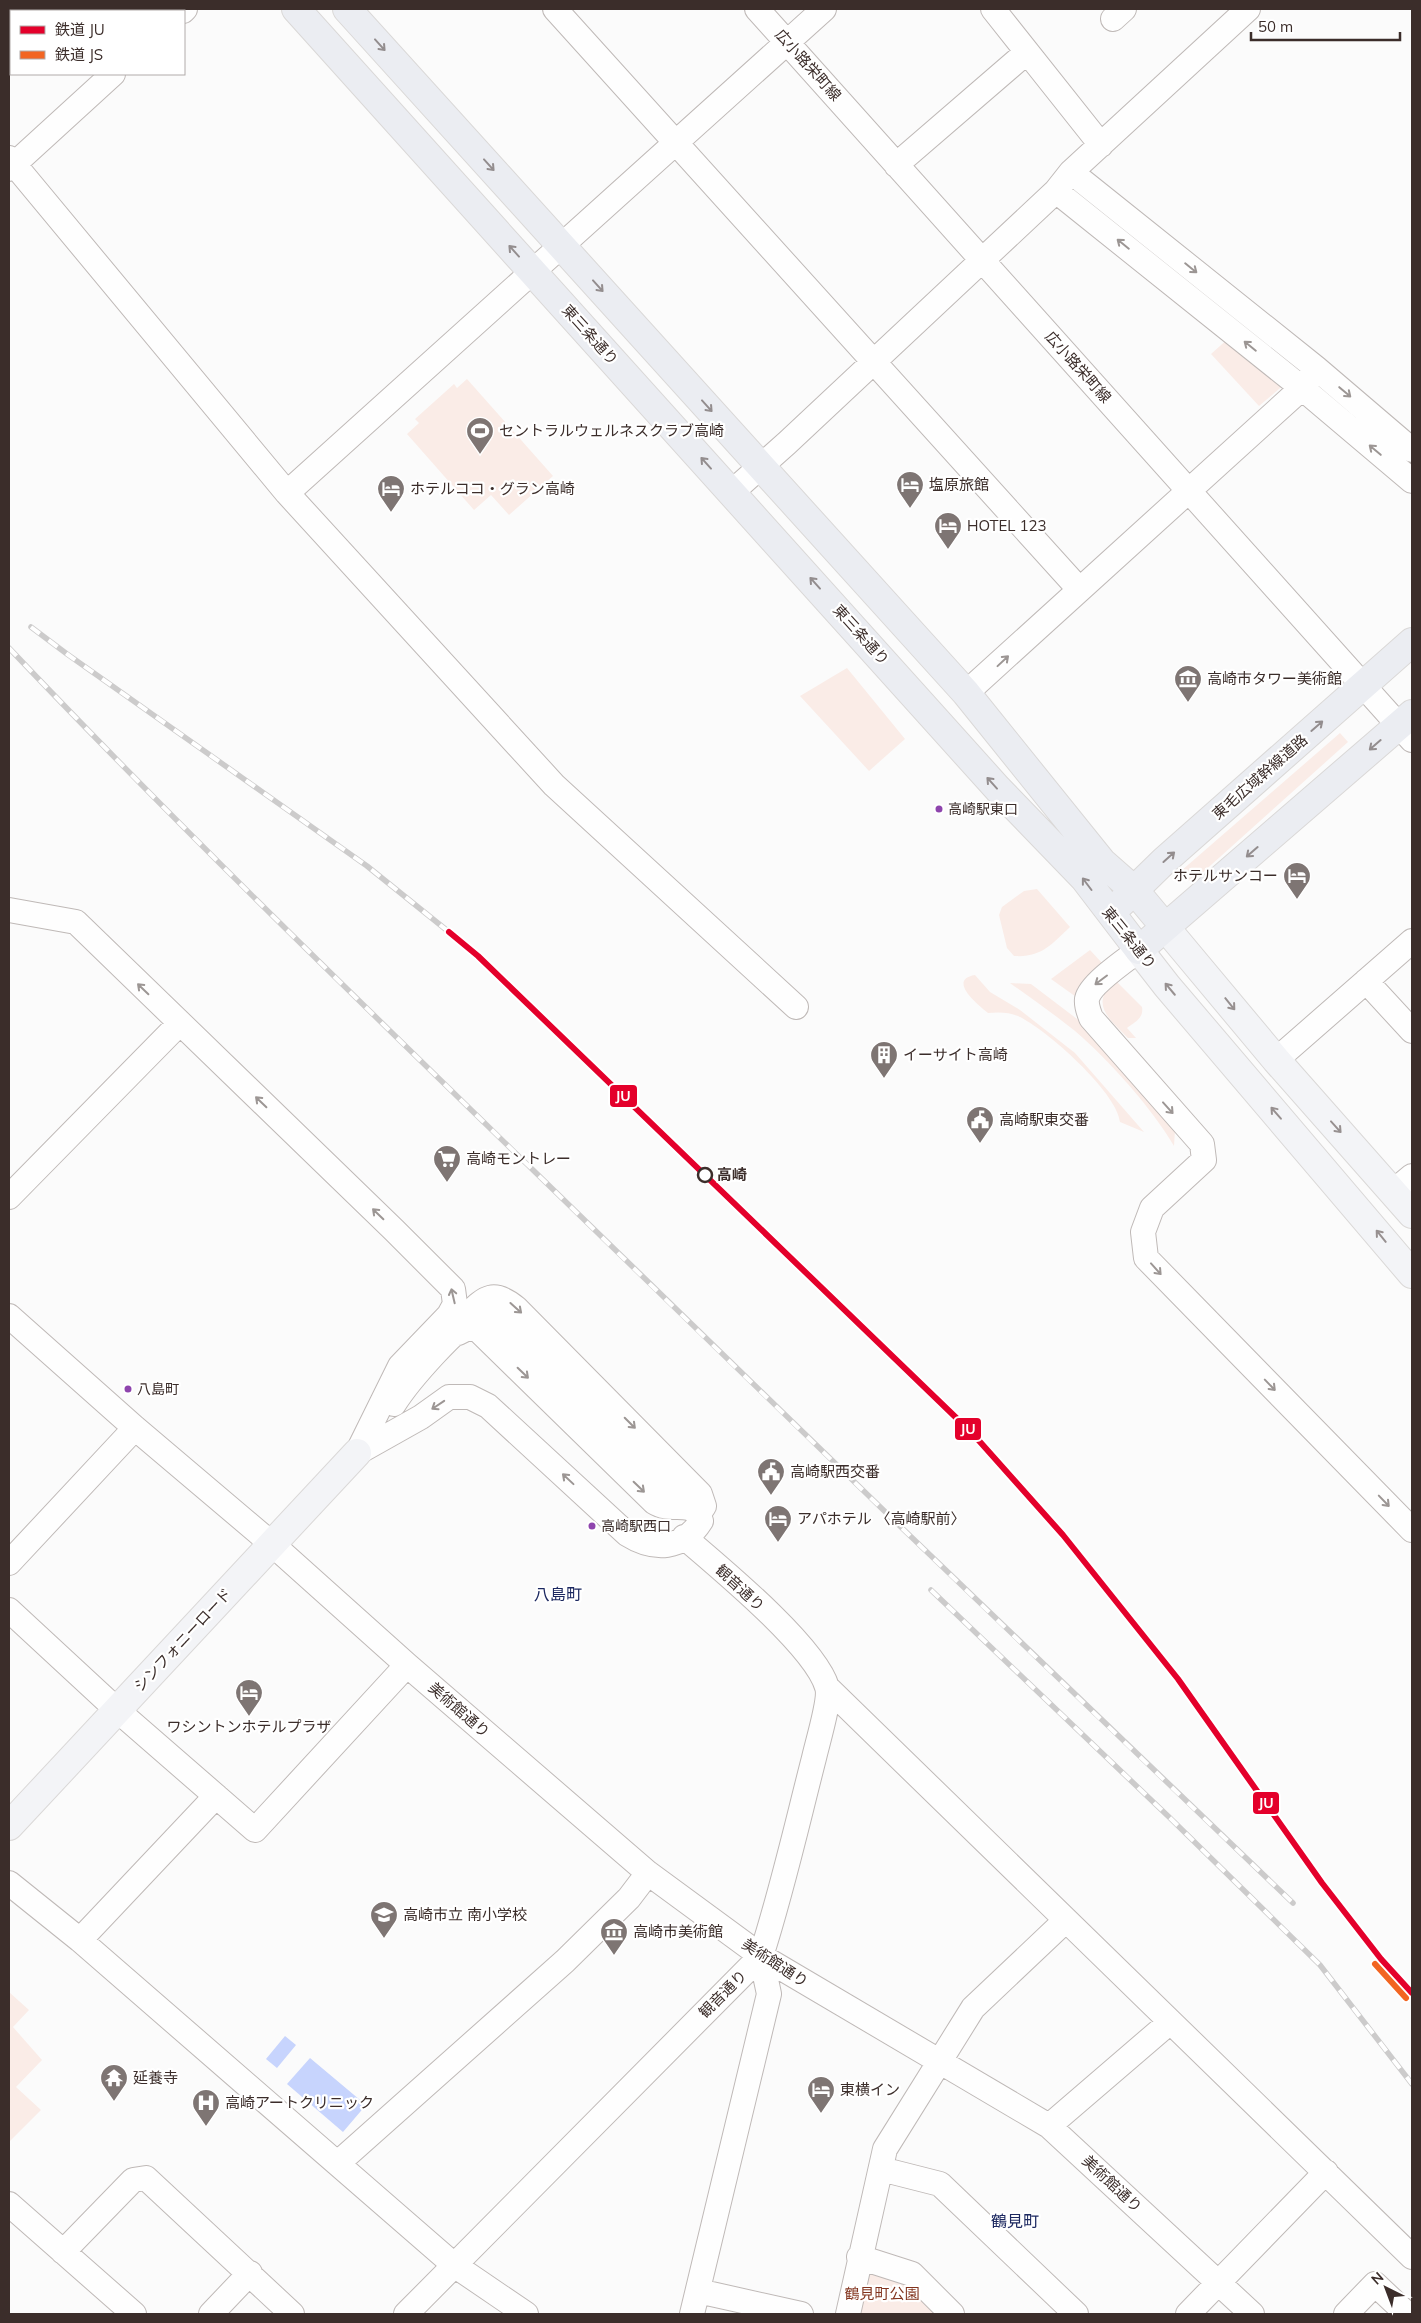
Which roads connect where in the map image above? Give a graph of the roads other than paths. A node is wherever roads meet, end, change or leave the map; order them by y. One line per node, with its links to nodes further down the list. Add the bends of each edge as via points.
1 (296, 9): 19 (highway, 東三条通り, one-way to 1)
2 (347, 9): 17 (highway, one-way to 17)
3 (555, 9): 11 (street)
4 (757, 9): 8 (street, 広小路栄町線)
5 (824, 9): 8 (street)
6 (993, 9): 9 (street)
7 (1248, 9): 12 (street)
8 (787, 42): 11 (street); 14 (street, 広小路栄町線)
9 (1027, 52): 12 (street); 14 (street)
10 (113, 75): 13 (street)
11 (676, 142): 17 (street); 20 (street)
12 (1101, 145): 15 (street)
13 (10, 164): 27 (street)
14 (896, 165): 18 (street, 広小路栄町線)
15 (1071, 172): 16 (street); 21 (street, one-way to 21)
16 (1056, 190): 18 (street); 22 (street, one-way to 16)
17 (561, 245): 19 (street); 24 (highway, one-way to 24)
18 (982, 260): 20 (street); 26 (street, 広小路栄町線)
19 (532, 271): 27 (street); 28 (highway, 東三条通り, one-way to 19)
20 (874, 362): 24 (street); 29 (street)
21 (1316, 368): 22 (street); 23 (street, one-way to 23)
22 (1302, 388): 25 (street, one-way to 22); 26 (street)
23 (1412, 450)
24 (761, 466): 28 (street); 32 (highway)
25 (1412, 481)
26 (1190, 490): 29 (street); 31 (street, 広小路栄町線)
27 (287, 492): 41 (street, via 554,786)
28 (732, 492): 36 (highway, 東三条通り, one-way to 28, via 1084,878 998,790)
29 (1079, 589): 32 (street, one-way to 29)
30 (1412, 642): 31 (highway, 東毛広域幹線道路)
31 (1363, 686): 33 (street, 広小路栄町線); 34 (highway, 東毛広域幹線道路, one-way to 31)
32 (966, 693): 34 (highway, via 1102,862)
33 (1408, 726): 37 (highway, one-way to 37)
34 (1134, 891): 36 (highway, 東毛広域幹線道路); 37 (highway)
35 (9, 910): 42 (street, one-way to 35, via 76,922)
36 (1109, 914): 39 (highway, 東三条通り)
37 (1166, 926): 39 (highway); 44 (main road, one-way to 44)
38 (1412, 941): 40 (street)
39 (1139, 950): 48 (main road, 東三条通り, one-way to 39); 54 (street, one-way to 54, via 1094,986 1087,997 1087,1007 1091,1018 1202,1144 1204,1151 1204,1160 1152,1208 1143,1232 1146,1258)
40 (1366, 981): 43 (street); 44 (street)
41 (796, 1007)
42 (179, 1024): 46 (street); 52 (street, one-way to 42, via 400,1366 449,1315 455,1304 453,1289)
43 (1412, 1031)
44 (1276, 1060): 45 (main road, one-way to 45)
45 (1403, 1184): 47 (main road)
46 (9, 1197)
47 (1412, 1214)
48 (1412, 1274)
49 (9, 1316): 51 (street, 美術館通り)
50 (396, 1400): 52 (street); 53 (street, one-way to 53, via 418,1372 458,1333 477,1328 654,1502 662,1507); 53 (street, one-way to 53, via 414,1367 453,1327 481,1302 491,1297 503,1298 700,1494 704,1506)
51 (135, 1428): 56 (street, 美術館通り); 57 (street)
52 (357, 1453): 55 (street, one-way to 52, via 667,1545 655,1546 627,1534 488,1406 470,1397 449,1398); 56 (main road, シンフォニーロード)
53 (695, 1510): 55 (street, via 701,1521)
54 (1412, 1530)
55 (684, 1537): 60 (street, 観音通り, via 794,1639 812,1660)
56 (272, 1544): 59 (street, 美術館通り); 61 (main road, シンフォニーロード)
57 (9, 1563)
58 (9, 1610): 61 (street)
59 (407, 1665): 62 (street, via 255,1830); 64 (street, 美術館通り)
60 (828, 1688): 66 (street); 68 (street, 観音通り, via 822,1725 776,1910)
61 (117, 1710): 62 (street); 63 (main road, シンフォニーロード)
62 (216, 1796): 67 (street)
63 (9, 1826)
64 (648, 1873): 68 (street, 美術館通り); 72 (street, via 629,1898 564,1960)
65 (9, 1883): 67 (street)
66 (1066, 1920): 69 (street); 70 (street, via 974,2008)
67 (80, 1940): 72 (street)
68 (761, 1956): 70 (street, 美術館通り); 79 (street, 観音通り); 82 (street, via 769,1994)
69 (1170, 2022): 71 (street); 74 (street)
70 (940, 2064): 71 (street, 美術館通り); 73 (street, via 885,2149)
71 (1049, 2126): 81 (street, 美術館通り)
72 (338, 2163): 79 (street)
73 (881, 2169): 77 (street); 83 (street, via 940,2184)
74 (1326, 2172): 78 (street); 81 (street)
75 (9, 2204): 76 (street)
76 (64, 2252): 80 (street, via 133,2180 146,2178); 84 (street)
77 (859, 2257): 91 (street); 92 (street, via 912,2274)
78 (1412, 2257)
79 (454, 2265): 87 (street, 観音通り); 88 (street)
80 (250, 2274): 85 (street); 86 (street)
81 (1219, 2283): 93 (street); 94 (street, 美術館通り)
82 (698, 2290): 89 (street); 90 (street)
83 (1060, 2309)
84 (134, 2314)
85 (210, 2314)
86 (292, 2314)
87 (406, 2314)
88 (526, 2314)
89 (692, 2314)
90 (801, 2314)
91 (848, 2314)
92 (952, 2314)
93 (1188, 2314)
94 (1252, 2314)
95 (1346, 2314): 96 (street, via 1375,2284)
96 (1407, 2314)

